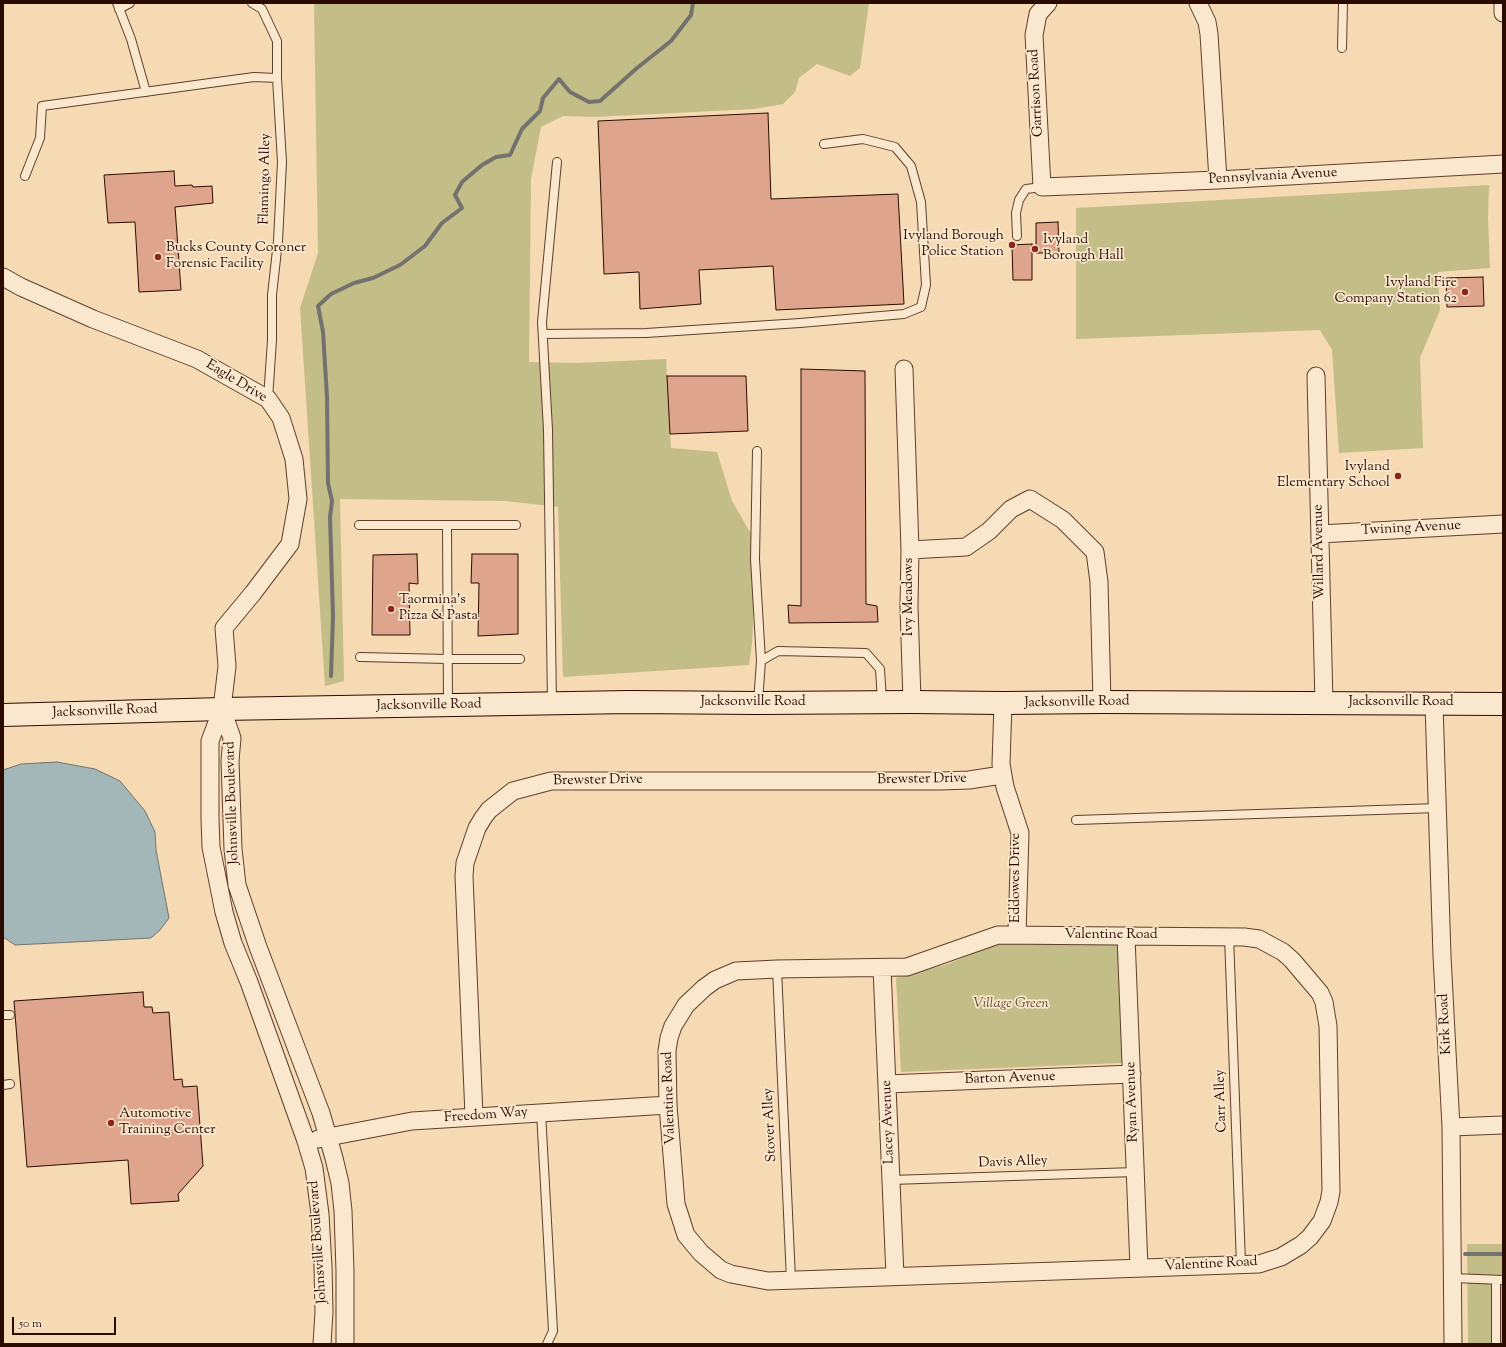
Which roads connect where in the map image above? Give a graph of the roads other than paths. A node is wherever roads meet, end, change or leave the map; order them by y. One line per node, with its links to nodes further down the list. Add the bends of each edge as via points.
1 (130, 3): 7 (lane)
2 (252, 3): 10 (lane, Flamingo Alley, via 262,10 277,40)
3 (1048, 3): 17 (street, Garrison Road, via 1038,14 1034,35)
4 (1198, 3): 16 (street, via 1207,22 1209,34)
5 (1343, 3): 9 (lane)
6 (1503, 3): 8 (street)
7 (118, 6): 11 (lane, via 131,39)
8 (1503, 13)
9 (1342, 48)
10 (277, 78): 11 (lane, via 254,77); 23 (lane, Flamingo Alley, via 282,162 272,295)
11 (146, 92): 15 (lane, via 42,106 40,138)
12 (824, 144): 20 (lane, via 863,139 895,147 911,166 921,202 926,285 921,307 904,314 800,323 646,332)
13 (557, 162): 20 (lane)
14 (1503, 164): 16 (street, Pennsylvania Avenue)
15 (25, 176)
16 (1218, 180): 17 (street, Pennsylvania Avenue)
17 (1042, 187): 18 (lane, via 1026,189 1018,200)
18 (1018, 236)
19 (3, 277): 23 (street, Eagle Drive, via 93,318 197,359)
20 (543, 334): 41 (lane, via 548,430)
21 (904, 369): 30 (street)
22 (1316, 376): 29 (street, Willard Avenue)
23 (268, 398): 45 (street, Eagle Drive, via 281,418 294,459 298,499 290,544 224,628 227,666)
24 (758, 451): 34 (lane, via 755,559)
25 (359, 524): 27 (lane)
26 (1503, 524): 29 (street, Twining Avenue)
27 (447, 525): 28 (lane); 32 (lane)
28 (516, 525)
29 (1320, 534): 40 (street, Willard Avenue)
30 (910, 550): 36 (street, Ivy Meadows); 37 (street, Ivy Meadows, via 966,547 1011,509 1030,499 1063,520 1095,552 1099,582)
31 (360, 657): 32 (lane)
32 (448, 659): 33 (lane); 44 (lane)
33 (520, 659)
34 (761, 660): 35 (lane, via 778,651 866,653 880,669); 38 (lane)
35 (882, 702): 36 (main road, Jacksonville Road); 38 (main road, Jacksonville Road)
36 (912, 702): 39 (main road, Jacksonville Road)
37 (1102, 702): 39 (main road, Jacksonville Road); 40 (main road, Jacksonville Road)
38 (758, 703): 41 (main road, Jacksonville Road)
39 (1003, 703): 47 (street, Eddowes Drive)
40 (1324, 703): 42 (main road, Jacksonville Road)
41 (552, 704): 44 (main road, Jacksonville Road)
42 (1434, 704): 43 (main road, Jacksonville Road); 48 (street, Kirk Road)
43 (1503, 704)
44 (448, 705): 45 (main road, Jacksonville Road)
45 (222, 709): 46 (main road, Jacksonville Road); 62 (street, Johnsville Boulevard, via 232,738 232,850 237,885); 63 (street, Johnsville Boulevard, via 210,741 211,848 233,943)
46 (3, 715)
47 (1002, 775): 50 (street, Eddowes Drive, via 1020,833); 59 (street, Brewster Drive, via 969,780 551,781 513,791 483,818 465,863)
48 (1438, 808): 49 (lane); 61 (street, Kirk Road, via 1442,956)
49 (1076, 820)
50 (1017, 935): 51 (street, Valentine Road); 53 (street, Valentine Road, via 998,934 907,967)
51 (1126, 936): 52 (street, Valentine Road); 55 (street, Ryan Avenue)
52 (1229, 936): 66 (lane, Carr Alley); 66 (street, Valentine Road, via 1259,939 1292,960 1320,993 1328,1026 1331,1191 1329,1202 1317,1228 1301,1244 1271,1261)
53 (882, 968): 54 (street, Valentine Road); 56 (street, Lacey Avenue)
54 (776, 969): 57 (street, Valentine Road, via 736,971 726,975 704,988 686,1005 673,1026 668,1044); 70 (lane, Stover Alley)
55 (1132, 1074): 56 (street, Barton Avenue); 64 (street, Ryan Avenue)
56 (887, 1084): 65 (street, Lacey Avenue)
57 (668, 1105): 58 (street, Freedom Way); 70 (street, Valentine Road, via 676,1204 686,1235 721,1270 768,1281)
58 (541, 1112): 59 (street, Freedom Way); 74 (lane, via 553,1332)
59 (474, 1116): 62 (street, Freedom Way, via 412,1121)
60 (1503, 1125): 61 (street)
61 (1451, 1127): 69 (street, Kirk Road)
62 (329, 1137): 63 (street, Freedom Way); 73 (street, Johnsville Boulevard, via 340,1184 343,1211)
63 (306, 1141): 72 (street, Johnsville Boulevard, via 314,1168 320,1214 324,1312)
64 (1135, 1172): 65 (lane, Davis Alley); 67 (street, Ryan Avenue)
65 (891, 1180): 68 (street, Lacey Avenue)
66 (1241, 1264): 67 (street, Valentine Road)
67 (1139, 1268): 68 (street, Valentine Road)
68 (895, 1276): 70 (street, Valentine Road)
69 (1453, 1278): 71 (lane); 75 (street, Kirk Road)
70 (791, 1280)
71 (1500, 1280): 76 (lane)
72 (322, 1344)
73 (345, 1344)
74 (547, 1344)
75 (1453, 1344)
76 (1496, 1344)

